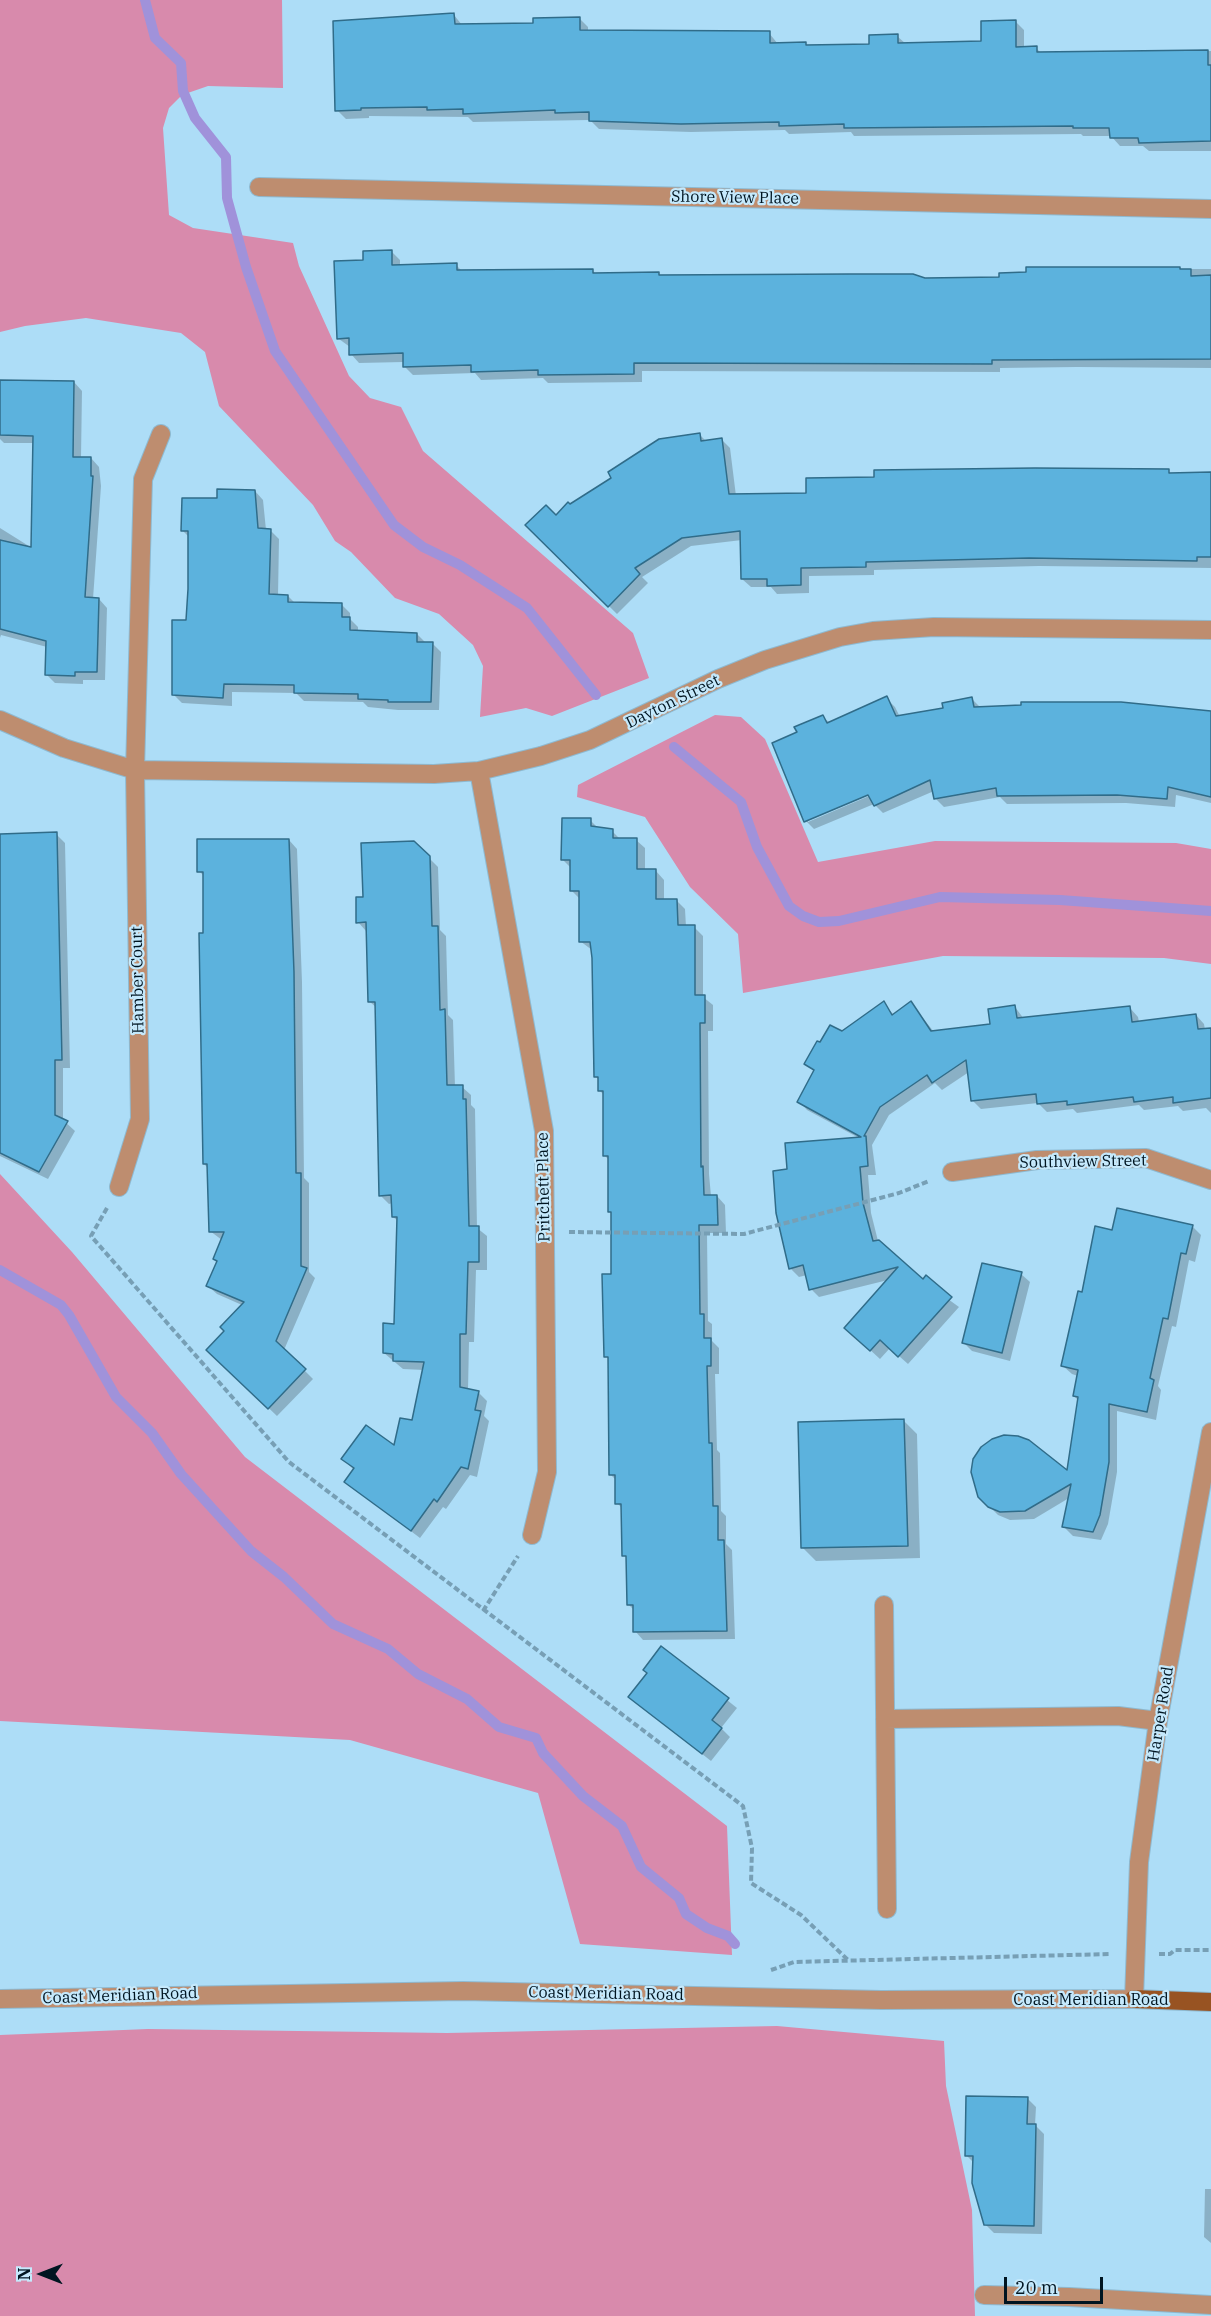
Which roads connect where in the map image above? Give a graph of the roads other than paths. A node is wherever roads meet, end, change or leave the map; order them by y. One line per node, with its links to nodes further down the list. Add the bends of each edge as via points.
1 (259, 187): 2 (street, Shore View Place)
2 (1211, 209)
3 (162, 434): 6 (street, Hamber Court, via 143,479)
4 (1211, 630): 7 (street, Dayton Street, via 934,627 840,637 718,679 590,740)
5 (0, 720): 6 (street, Dayton Street, via 64,748)
6 (135, 770): 7 (street, Dayton Street, via 434,774); 10 (street, Hamber Court, via 140,1119)
7 (479, 771): 12 (street, Pritchett Place, via 544,1131 547,1472)
8 (952, 1172): 9 (street, Southview Street, via 1037,1160 1146,1158)
9 (1211, 1180)
10 (119, 1186)
11 (1211, 1432): 15 (street, Harper Road)
12 (532, 1534)
13 (884, 1605): 14 (street)
14 (885, 1719): 15 (street, via 1118,1716); 16 (street)
15 (1158, 1721): 18 (street, Harper Road, via 1136,1880)
16 (887, 1909)
17 (0, 1999): 18 (street, Coast Meridian Road, via 463,1991 881,2000)
18 (1134, 1999): 19 (main road, Coast Meridian Road)
19 (1211, 2002)
20 (984, 2295): 21 (street)
21 (1211, 2305)

